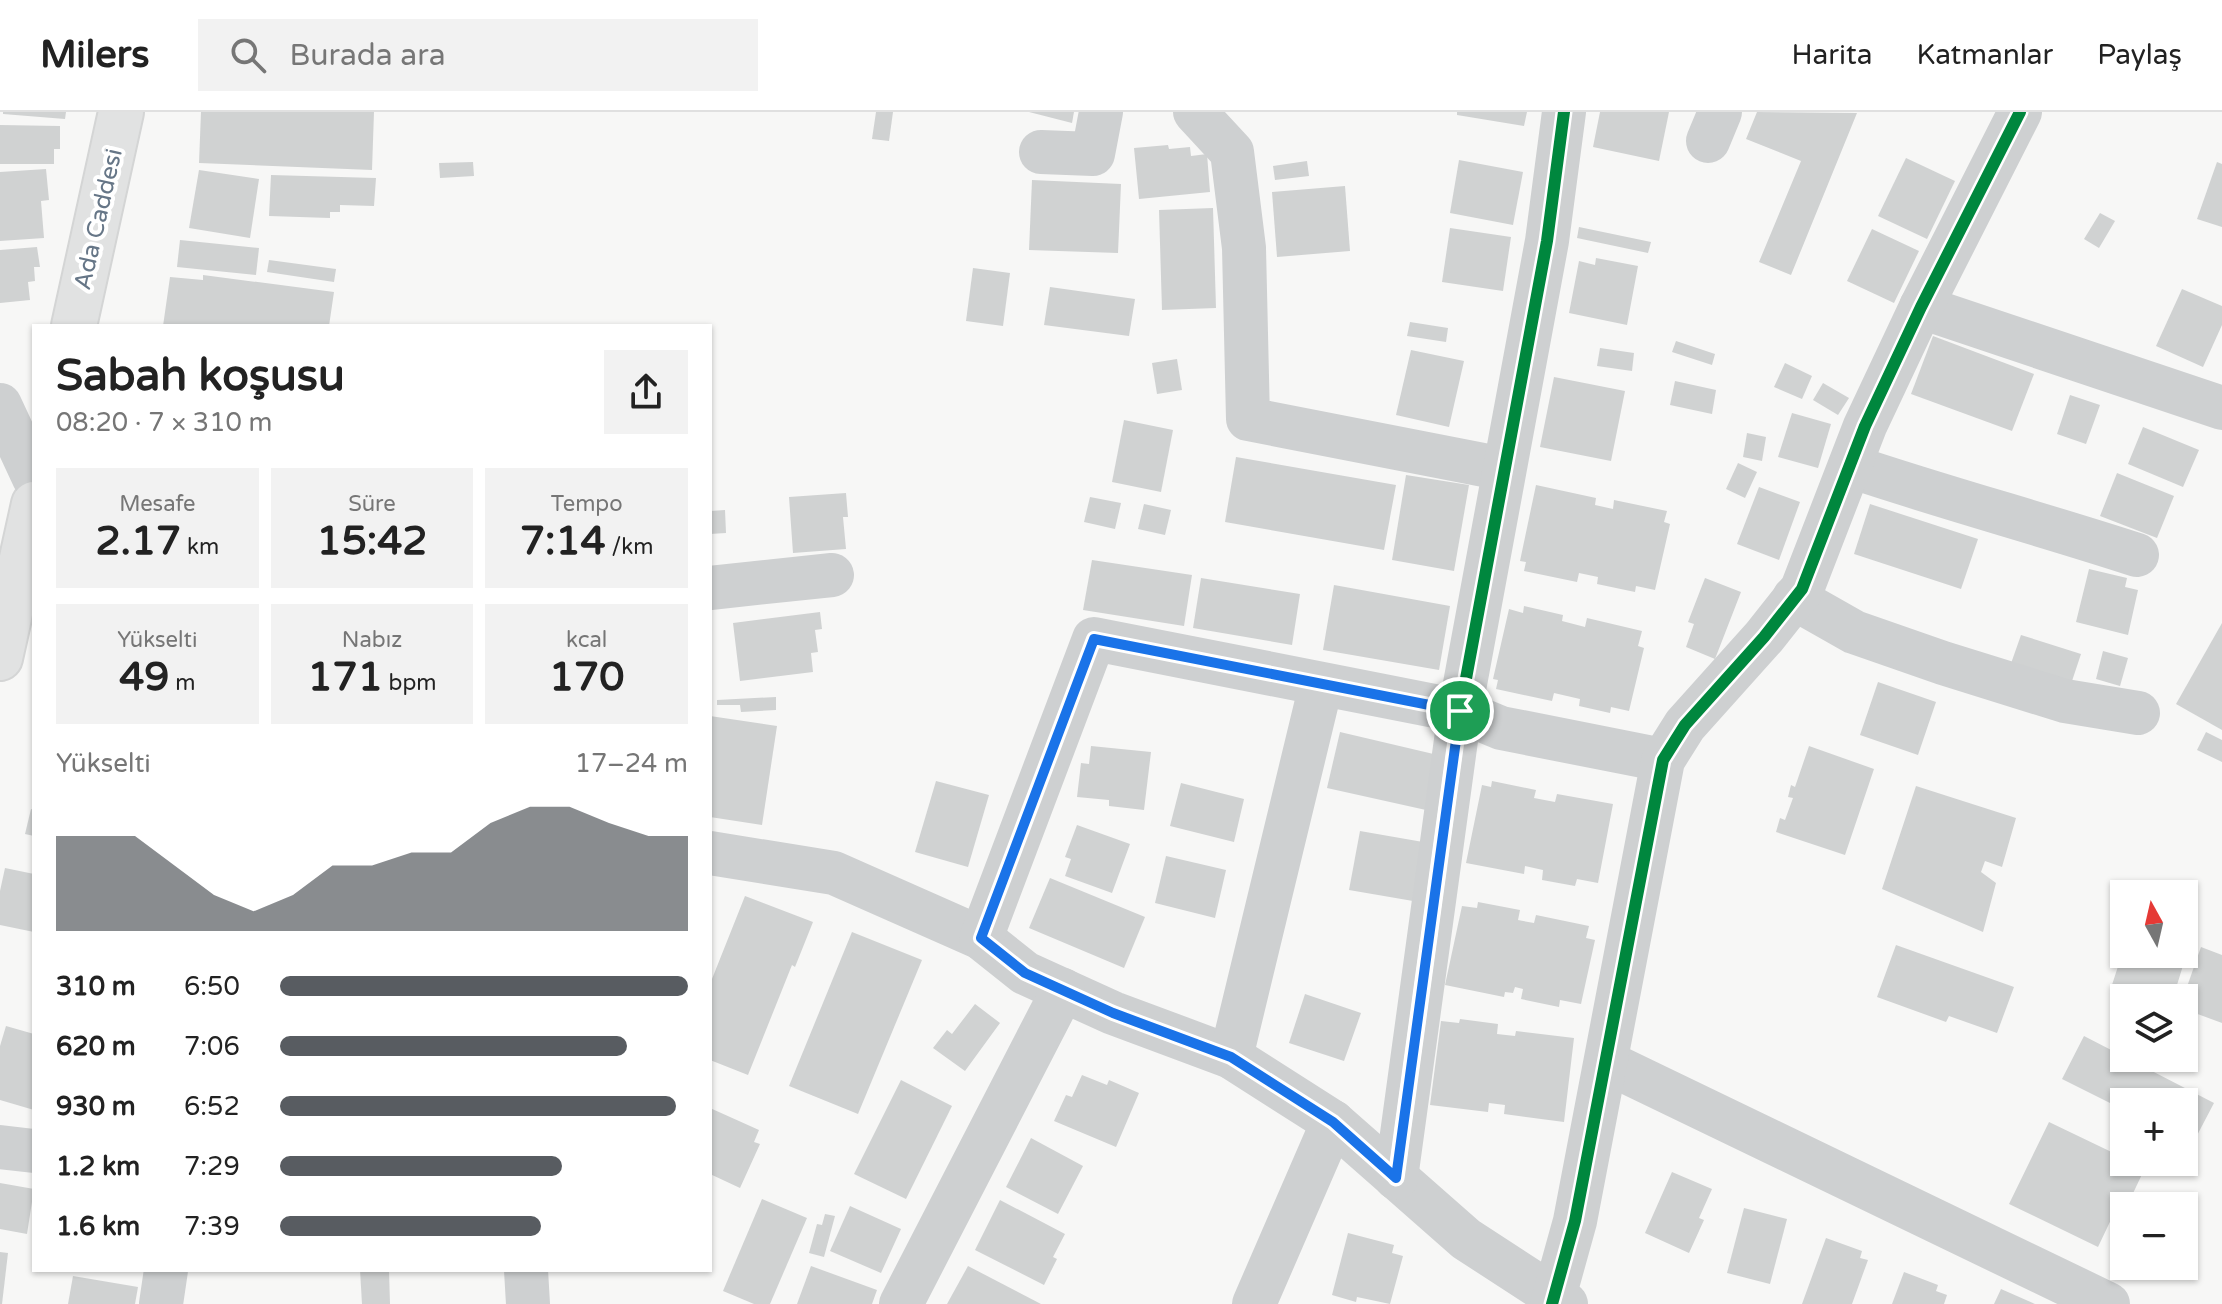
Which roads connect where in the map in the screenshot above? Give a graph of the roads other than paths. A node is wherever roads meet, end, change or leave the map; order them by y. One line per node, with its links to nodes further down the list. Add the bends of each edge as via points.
1 (121, 112): 8 (main road, Ada Caddesi)
2 (1101, 112): 6 (street, via 1093,154)
3 (1195, 112): 12 (street, via 1232,152 1244,248 1248,419)
4 (1564, 112): 12 (street, via 1547,241)
5 (2020, 112): 7 (street)
6 (1041, 152)
7 (1921, 307): 10 (street); 11 (street)
8 (74, 324)
9 (0, 405): 13 (street)
10 (2222, 408)
11 (1850, 466): 15 (street); 19 (street)
12 (1504, 469): 22 (street)
13 (32, 474)
14 (32, 522): 17 (main road)
15 (2137, 555)
16 (832, 575): 18 (street)
17 (25, 587): 20 (main road)
18 (712, 588)
19 (1794, 598): 23 (street, via 1854,632 1928,658 2065,701); 24 (street, via 1685,725)
20 (0, 658)
21 (1321, 685): 22 (street); 26 (street, via 1094,639); 28 (street)
22 (1460, 711): 24 (street, via 1501,728); 33 (street)
23 (2138, 713)
24 (1663, 760): 29 (street)
25 (712, 853): 26 (street, via 834,873)
26 (981, 938): 27 (street, via 1025,973)
27 (1063, 990): 28 (street); 39 (street)
28 (1231, 1057): 30 (street)
29 (1606, 1062): 36 (street); 41 (street)
30 (1333, 1122): 33 (street); 40 (street)
31 (0, 1147): 32 (street)
32 (32, 1151)
33 (1396, 1178): 36 (street, via 1466,1239)
34 (166, 1272): 37 (street)
35 (526, 1272): 38 (street)
36 (1557, 1302)
37 (161, 1304)
38 (528, 1304)
39 (901, 1304)
40 (1254, 1304)
41 (2108, 1304)

